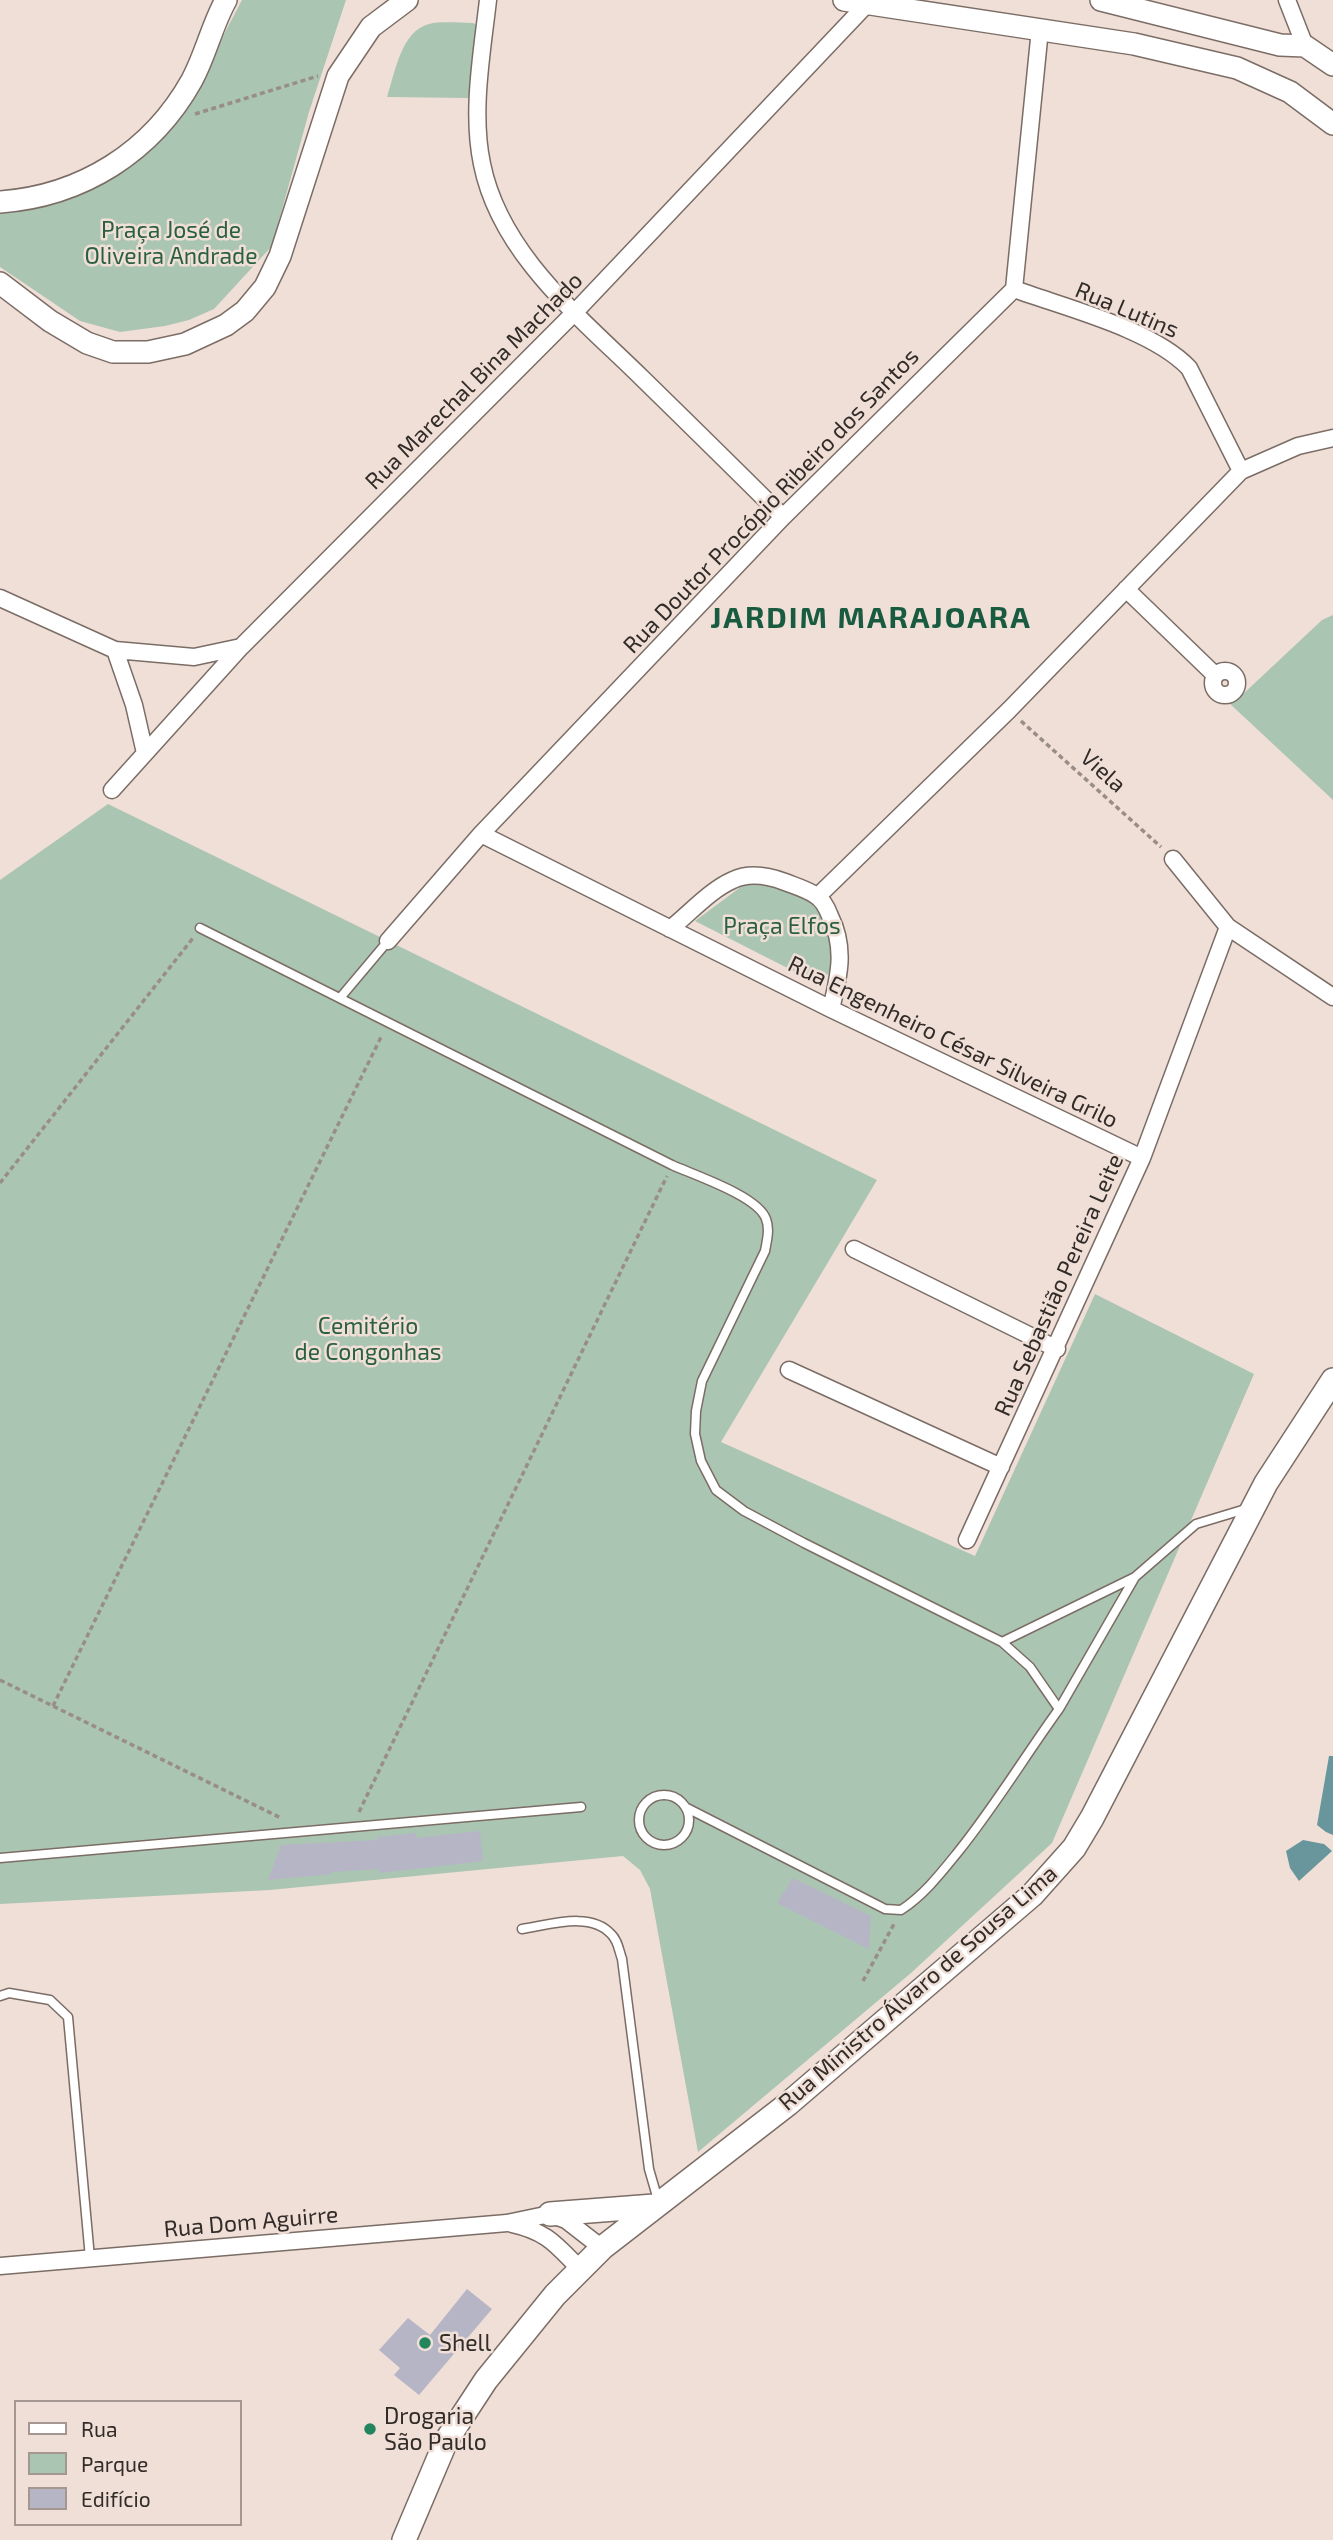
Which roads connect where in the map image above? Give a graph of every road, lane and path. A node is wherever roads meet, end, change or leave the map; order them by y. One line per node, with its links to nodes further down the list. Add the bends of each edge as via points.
1 (226, 0): 13 (street, via 194,76)
2 (407, 0): 11 (street, via 371,27)
3 (488, 0): 17 (street, via 477,100 481,163 492,202 510,236)
4 (844, 0): 7 (street)
5 (1101, 0): 9 (street, via 1280,46)
6 (1287, 0): 9 (street)
7 (867, 4): 8 (street); 17 (street, Rua Marechal Bina Machado)
8 (1040, 29): 12 (street, via 1134,44 1237,68 1290,92); 16 (street)
9 (1305, 46): 10 (street)
10 (1333, 65)
11 (343, 68): 13 (path); 15 (street, via 281,256 265,287 226,325 185,344 148,352 113,352 87,344)
12 (1333, 124)
13 (158, 125): 14 (street, via 117,164 78,185)
14 (0, 202)
15 (0, 283)
16 (1014, 289): 19 (street, Rua Lutins, via 1130,331 1178,357 1189,369); 20 (street, Rua Doutor Procópio Ribeiro dos Santos)
17 (575, 312): 20 (street); 23 (street, Rua Marechal Bina Machado)
18 (1333, 438): 19 (street, via 1298,446)
19 (1241, 471): 21 (street)
20 (783, 517): 29 (street, Rua Doutor Procópio Ribeiro dos Santos)
21 (1126, 589): 25 (street, via 1215,675 1213,687 1218,694); 26 (street)
22 (0, 598): 24 (street)
23 (241, 647): 24 (street, via 194,657); 27 (street, Rua Marechal Bina Machado)
24 (115, 650): 27 (street)
25 (1239, 692)
26 (1009, 710): 30 (path, Viela); 31 (street)
27 (145, 753): 28 (street, Rua Marechal Bina Machado)
28 (112, 790)
29 (481, 834): 34 (street, Rua Engenheiro César Silveira Grilo); 35 (street, Rua Doutor Procópio Ribeiro dos Santos)
30 (1173, 859): 32 (street)
31 (818, 896): 34 (street, via 771,877 735,879); 38 (street, via 837,929 842,953)
32 (1228, 927): 36 (street); 40 (street, Rua Sebastião Pereira Leite)
33 (200, 928): 37 (lane); 42 (path)
34 (670, 929): 38 (street, Rua Engenheiro César Silveira Grilo)
35 (388, 941): 37 (lane)
36 (1333, 997)
37 (340, 998): 39 (lane)
38 (831, 1009): 40 (street, Rua Engenheiro César Silveira Grilo)
39 (388, 1023): 41 (lane); 53 (path)
40 (1142, 1158): 44 (street, Rua Sebastião Pereira Leite)
41 (672, 1165): 51 (lane, via 751,1201 767,1220 765,1251 702,1381 696,1411 701,1461 716,1490 804,1544); 57 (path)
42 (0, 1183)
43 (854, 1249): 44 (street)
44 (1056, 1349): 47 (street, Rua Sebastião Pereira Leite)
45 (789, 1370): 47 (street)
46 (1333, 1380): 48 (main road, Rua Ministro Álvaro de Sousa Lima)
47 (1002, 1467): 49 (street, Rua Sebastião Pereira Leite)
48 (1254, 1507): 50 (lane, via 1196,1524); 64 (main road, Rua Ministro Álvaro de Sousa Lima, via 1092,1818 1056,1869 1032,1895 788,2104)
49 (967, 1540)
50 (1135, 1577): 51 (lane); 54 (lane)
51 (1002, 1642): 54 (lane, via 1030,1667)
52 (0, 1680): 53 (path)
53 (53, 1706): 58 (path)
54 (1059, 1709): 60 (lane, via 988,1814 939,1876)
55 (581, 1807): 57 (lane)
56 (687, 1808): 56 (lane, via 666,1795 650,1799 640,1812 644,1835 665,1846 681,1839 690,1825); 60 (lane, via 886,1909)
57 (352, 1825): 58 (lane)
58 (303, 1829): 59 (lane)
59 (0, 1858)
60 (901, 1910): 62 (path)
61 (522, 1929): 64 (lane, via 592,1921 616,1941)
62 (863, 1980)
63 (0, 1996): 68 (lane, via 9,1993 50,2000 68,2017)
64 (656, 2204): 65 (main road); 67 (main road, Rua Ministro Álvaro de Sousa Lima)
65 (550, 2214): 66 (street, Rua Dom Aguirre); 67 (street, via 566,2220)
66 (507, 2223): 68 (street, Rua Dom Aguirre); 70 (street, Rua Dom Aguirre, via 545,2234)
67 (602, 2248): 70 (main road, Rua Ministro Álvaro de Sousa Lima)
68 (90, 2258): 69 (street, Rua Dom Aguirre)
69 (0, 2266)
70 (581, 2270): 71 (main road, Rua Ministro Álvaro de Sousa Lima, via 486,2380 446,2441)
71 (404, 2540)

